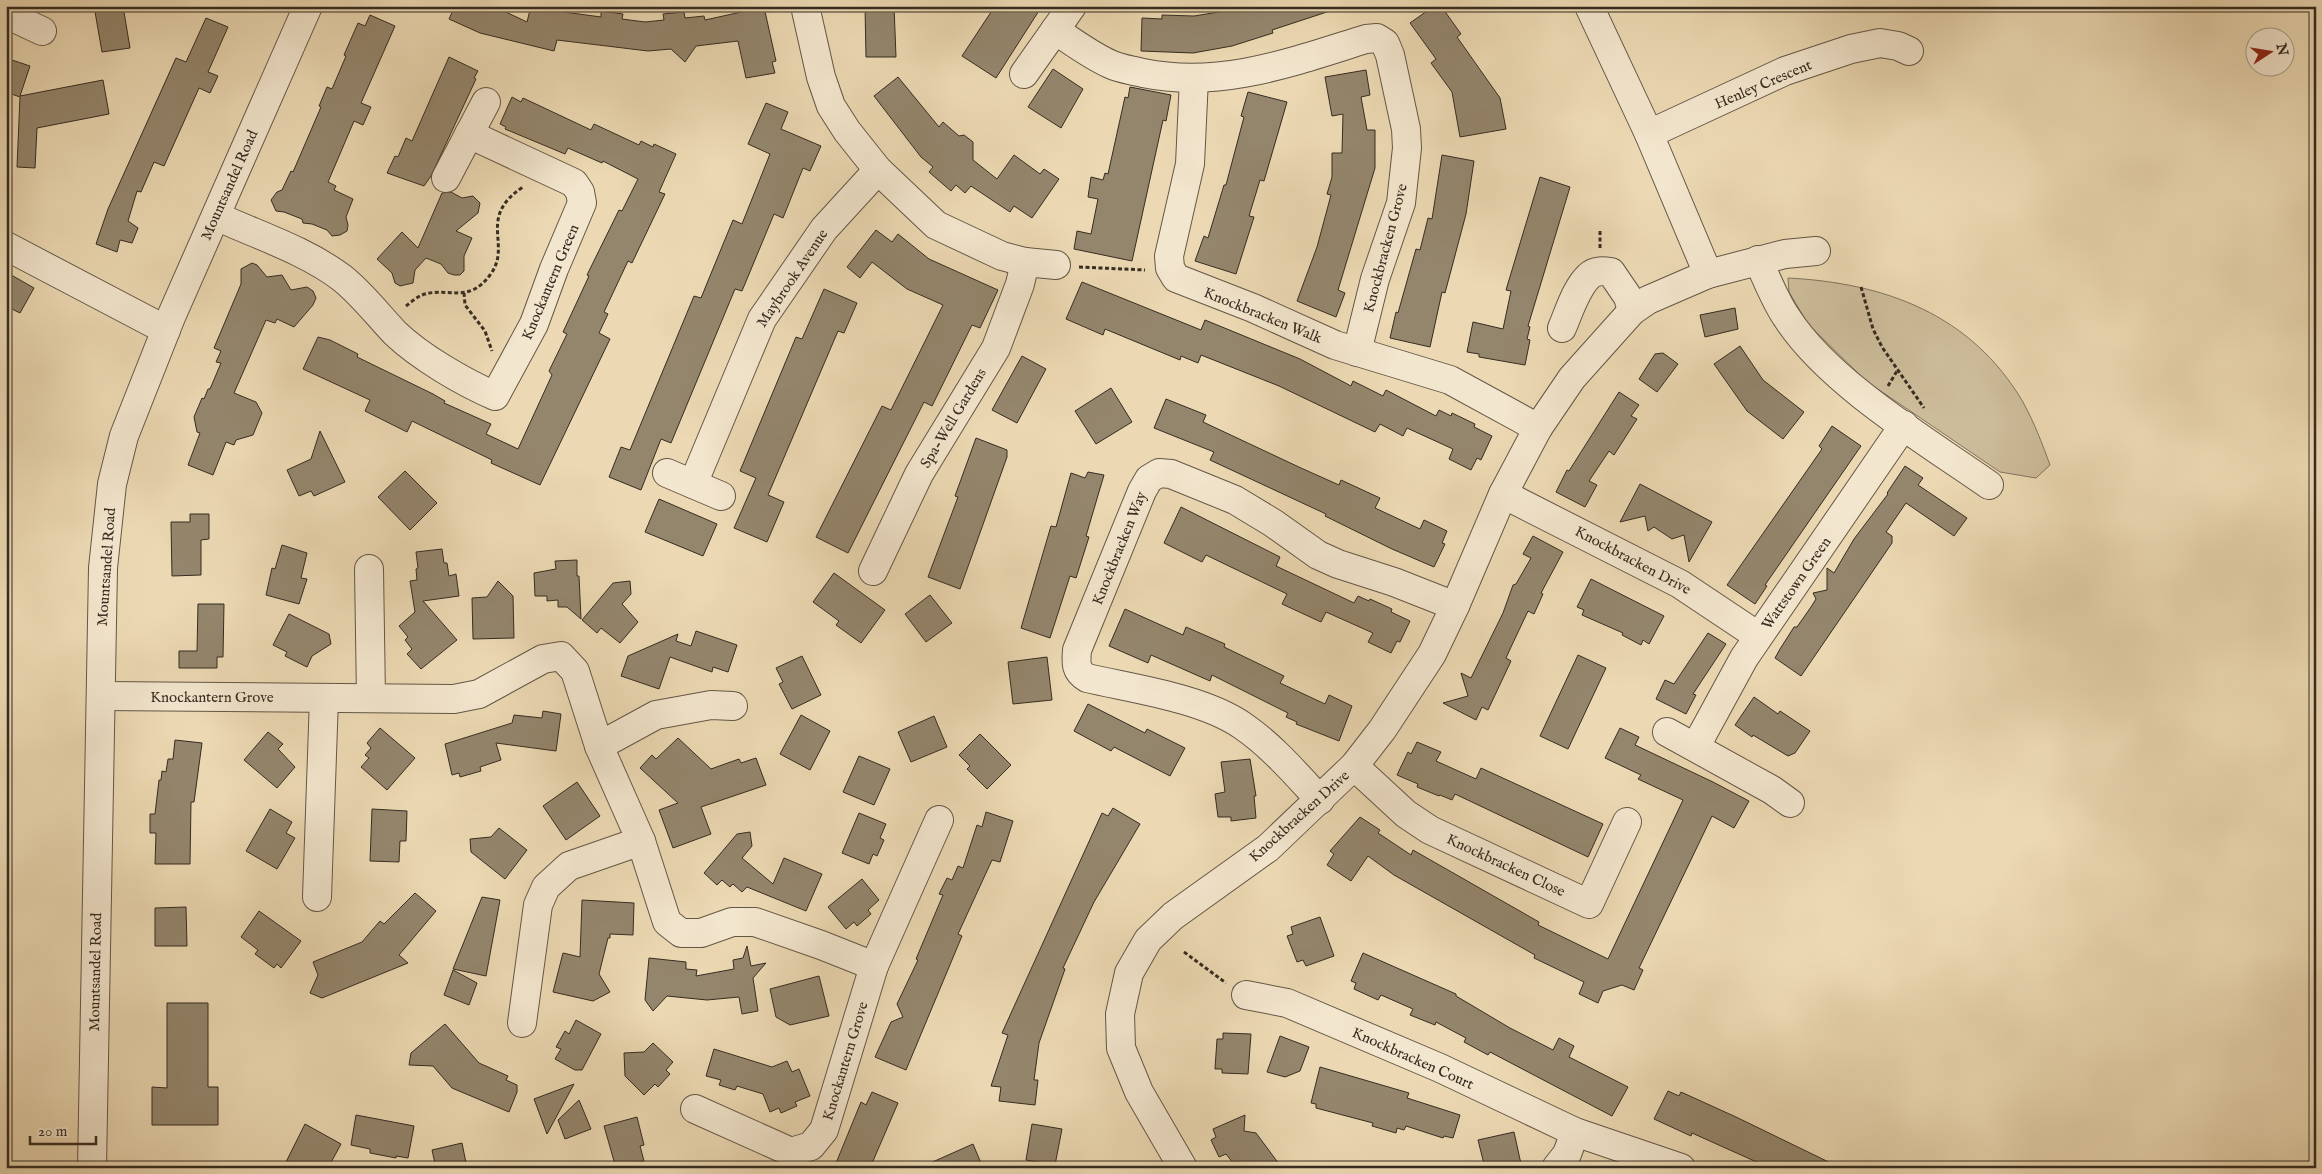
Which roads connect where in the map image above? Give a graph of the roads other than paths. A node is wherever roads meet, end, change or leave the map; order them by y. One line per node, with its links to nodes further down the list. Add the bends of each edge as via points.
1 (308, 6): 16 (street, Mountsandel Road)
2 (805, 6): 14 (street, via 831,106)
3 (1072, 6): 6 (street)
4 (1589, 6): 13 (street)
5 (6, 14): 7 (street)
6 (1055, 30): 9 (street); 10 (street, Knockbracken Grove, via 1112,65 1158,76)
7 (42, 31)
8 (1909, 51): 13 (street, Henley Crescent, via 1880,43 1785,71)
9 (1024, 74)
10 (1194, 78): 26 (street, Knockbracken Walk, via 1190,164 1169,256 1170,268 1176,278 1189,285); 26 (street, Knockbracken Grove, via 1272,69 1366,39 1377,38 1385,43 1406,129 1405,175 1401,203 1375,279)
11 (486, 102): 12 (street)
12 (469, 134): 15 (street); 16 (street, Knockantern Green, via 574,183 582,202 534,324 495,396 419,352 344,280 321,263)
13 (1649, 134): 22 (street)
14 (878, 170): 20 (street, via 936,225 1002,256); 30 (street, Maybrook Avenue, via 824,228 762,319)
15 (446, 178)
16 (216, 216): 25 (street, Mountsandel Road)
17 (6, 246): 25 (street)
18 (1816, 251): 19 (street, Knockbracken Drive)
19 (1758, 260): 22 (street, Knockbracken Drive); 27 (street, via 1786,318 1810,347 1846,381)
20 (1025, 262): 21 (street); 35 (street, Spa-Well Gardens, via 996,348 919,474)
21 (1056, 265)
22 (1708, 274): 23 (street, Knockbracken Drive, via 1656,296)
23 (1632, 311): 24 (street, via 1628,297 1612,272 1601,271 1589,276); 28 (street, Knockbracken Drive, via 1572,378)
24 (1562, 328)
25 (166, 330): 38 (street, Mountsandel Road, via 124,436 112,484 103,568)
26 (1357, 352): 28 (street, Knockbracken Walk, via 1450,380)
27 (1916, 420): 31 (street); 37 (street, Wattstown Green)
28 (1538, 428): 32 (street, Knockbracken Drive)
29 (667, 473): 30 (street)
30 (693, 484): 33 (street)
31 (1989, 484)
32 (1503, 494): 36 (street, Knockbracken Drive); 37 (street, Knockbracken Drive, via 1680,584)
33 (721, 496)
34 (369, 569): 40 (street)
35 (873, 571)
36 (1455, 606): 45 (street, Knockbracken Drive, via 1432,654); 46 (street, Knockbracken Way, via 1338,564 1235,500 1171,474 1159,473 1149,479 1077,650 1076,666 1080,674 1209,708 1242,725 1271,748)
37 (1758, 636): 44 (street, Wattstown Green)
38 (101, 696): 39 (street, Knockantern Grove); 57 (street, Mountsandel Road)
39 (324, 698): 40 (street, Knockantern Grove); 51 (street)
40 (371, 698): 43 (street, Knockantern Grove, via 454,699 470,696 543,659 561,656 575,671)
41 (734, 706): 43 (street, via 711,705 656,715)
42 (1667, 732): 44 (street)
43 (600, 746): 50 (street, Knockantern Grove)
44 (1696, 746): 47 (street)
45 (1354, 766): 46 (street, Knockbracken Drive); 49 (street, Knockbracken Close, via 1406,814 1430,830 1589,904)
46 (1320, 800): 58 (street, Knockbracken Drive, via 1268,848 1173,916 1148,940 1129,973 1120,1014 1121,1048 1140,1092)
47 (1790, 803)
48 (939, 820): 52 (street, Knockantern Grove)
49 (1626, 822)
50 (641, 841): 52 (street, Knockantern Grove, via 667,922 681,933 700,933 732,922 755,922); 54 (street, via 569,866 546,887 538,905)
51 (317, 897)
52 (874, 966): 55 (street, Knockantern Grove, via 824,1130 811,1146 791,1152)
53 (1238, 990): 56 (street, Knockbracken Court, via 1287,1003 1440,1068)
54 (522, 1024)
55 (695, 1109)
56 (1576, 1132): 59 (street, via 1567,1154); 60 (street, Knockbracken Court)
57 (92, 1168)
58 (1183, 1168)
59 (1556, 1168)
60 (1681, 1168)

